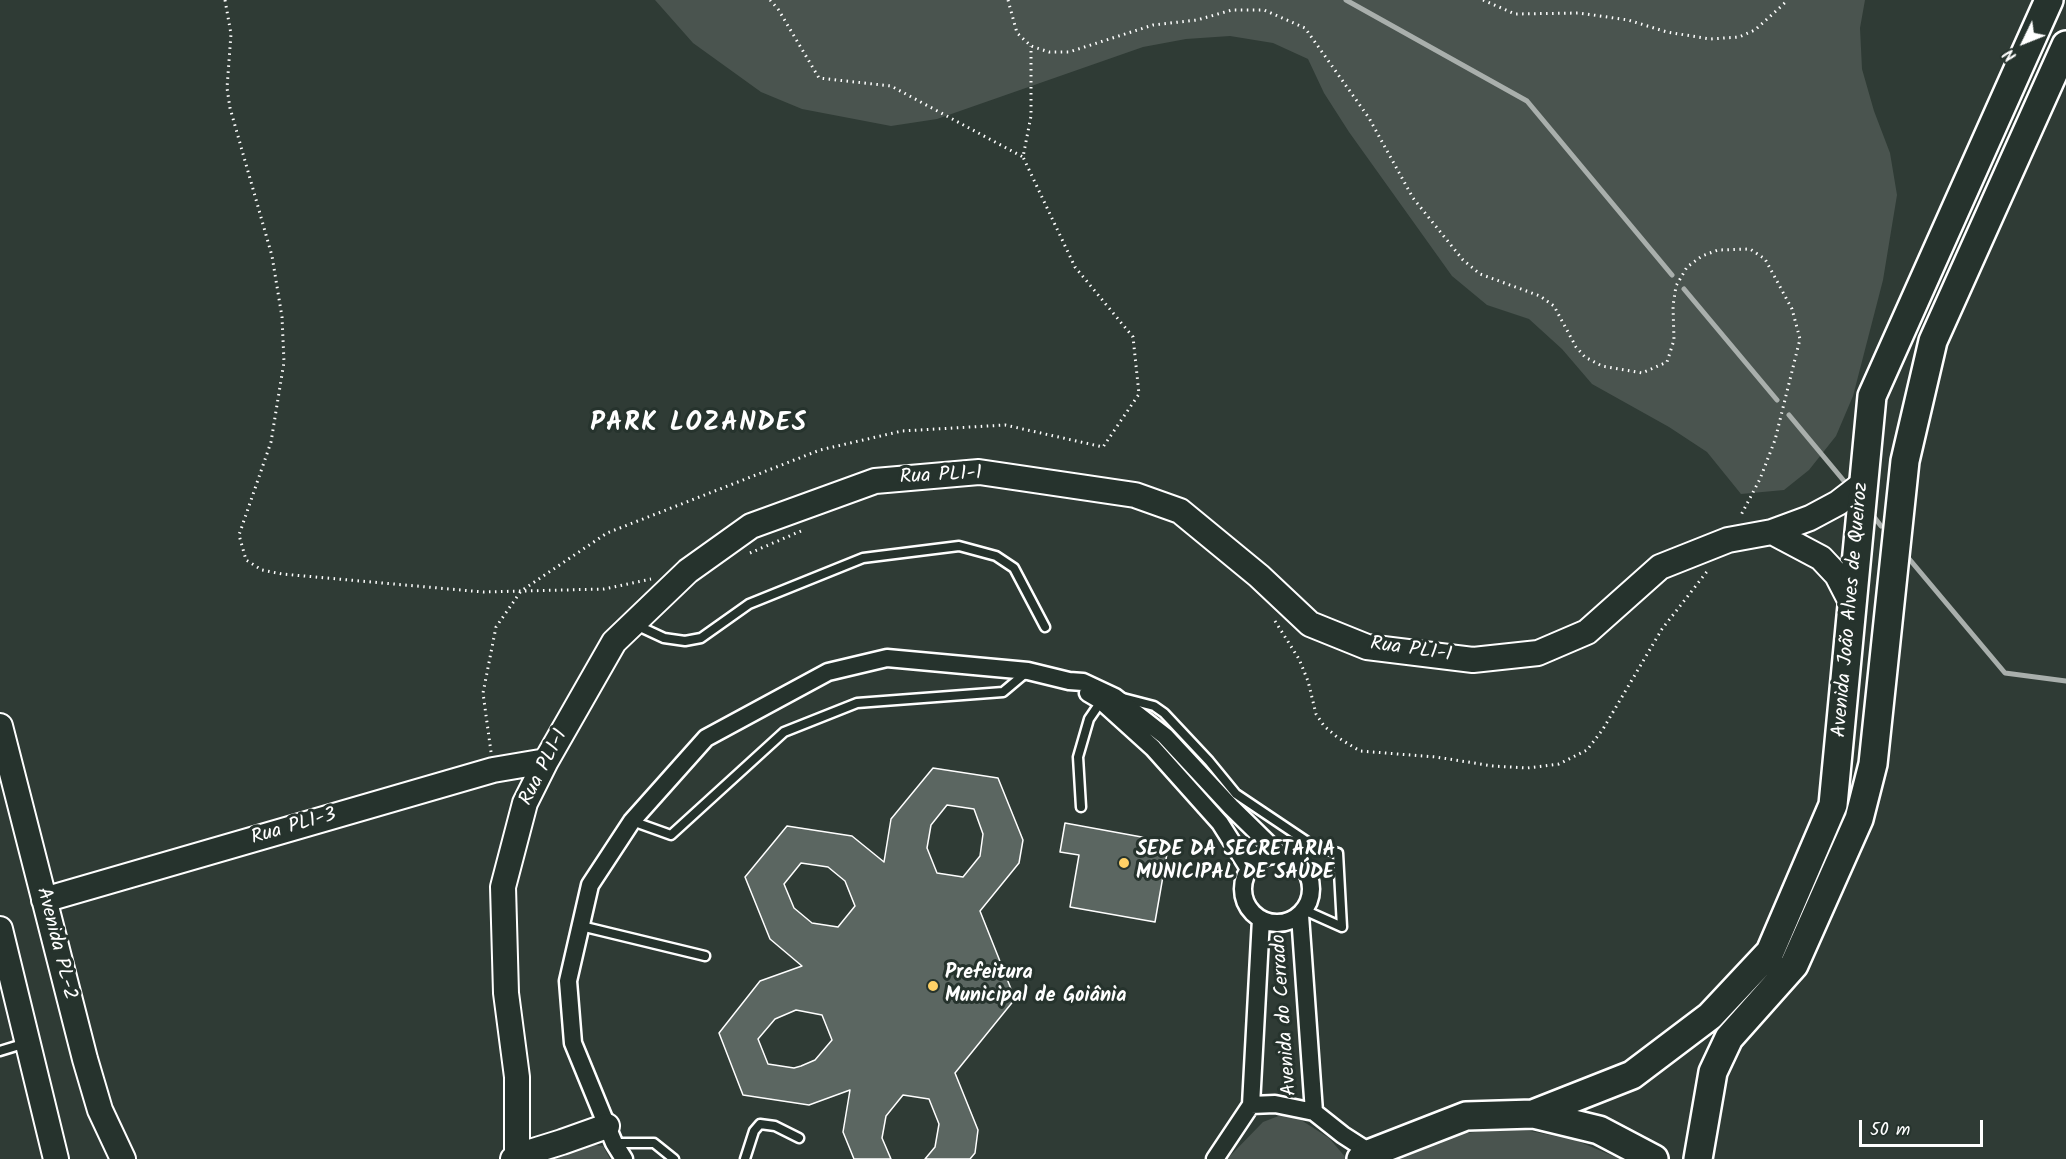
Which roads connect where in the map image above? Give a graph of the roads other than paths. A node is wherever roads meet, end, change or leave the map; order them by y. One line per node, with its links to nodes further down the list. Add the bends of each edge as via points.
1 (2049, 0): 3 (main road, Avenida João Alves de Queiroz, via 1872,396)
2 (2066, 45): 40 (main road, Avenida João Alves de Queiroz, via 1933,342 1905,461 1874,764 1859,819 1794,965 1730,1038 1713,1072)
3 (1864, 483): 4 (street, Rua PL1-1, via 1810,518); 5 (main road, Avenida João Alves de Queiroz)
4 (1772, 532): 5 (street, via 1821,558 1837,575); 6 (street, Rua PL1-1, via 1728,540 1660,567 1587,632 1538,653 1473,660 1367,647 1310,624 1180,511 1136,495 979,472 875,481 751,526 688,571)
5 (1852, 604): 28 (main road, Avenida João Alves de Queiroz, via 1833,805 1770,952 1710,1016 1632,1075)
6 (633, 624): 7 (lane, via 664,638 693,640 749,604 863,558 959,546 996,556 1014,567); 11 (street, Rua PL1-1, via 614,642)
7 (1045, 627)
8 (1028, 671): 9 (street, via 1083,682); 14 (street, via 887,658 828,672 706,738); 14 (lane, via 1004,692 857,703 784,732 671,835)
9 (1108, 698): 12 (street, via 1165,736); 13 (lane, via 1089,719 1078,757); 15 (street)
10 (0, 726): 18 (street, Avenida PL-2)
11 (546, 761): 18 (street, Rua PL1-3, via 493,770); 32 (street, Rua PL1-1, via 525,803 503,886 506,993 517,1077)
12 (1233, 801): 15 (lane); 16 (street); 19 (lane, via 1312,845 1338,853 1342,927)
13 (1081, 807)
14 (632, 821): 21 (street, via 590,885)
15 (1220, 823): 17 (street)
16 (1280, 855): 17 (street, via 1268,856); 19 (street, via 1292,858 1308,875 1310,899)
17 (1249, 869): 20 (street, via 1243,891 1252,912)
18 (44, 900): 34 (street, Avenida PL-2, via 100,1110)
19 (1302, 912): 20 (street, via 1281,923); 27 (street, Avenida do Cerrado)
20 (1261, 919): 26 (street, Avenida do Cerrado)
21 (581, 926): 23 (lane); 29 (street, via 568,981 573,1043)
22 (0, 929): 24 (street)
23 (705, 956)
24 (27, 1043): 25 (lane); 33 (street)
25 (0, 1051)
26 (1251, 1105): 27 (street, Avenida do Cerrado, via 1275,1104); 38 (street)
27 (1314, 1112): 31 (street, Avenida do Cerrado)
28 (1533, 1114): 31 (main road, via 1466,1116); 39 (main road, via 1599,1130)
29 (610, 1135): 32 (street, via 562,1142); 35 (street); 36 (lane, via 654,1143)
30 (799, 1138): 37 (lane, via 775,1126 760,1124)
31 (1366, 1156)
32 (515, 1157)
33 (56, 1159)
34 (123, 1159)
35 (624, 1159)
36 (674, 1159)
37 (745, 1159)
38 (1215, 1159)
39 (1654, 1159)
40 (1698, 1159)

